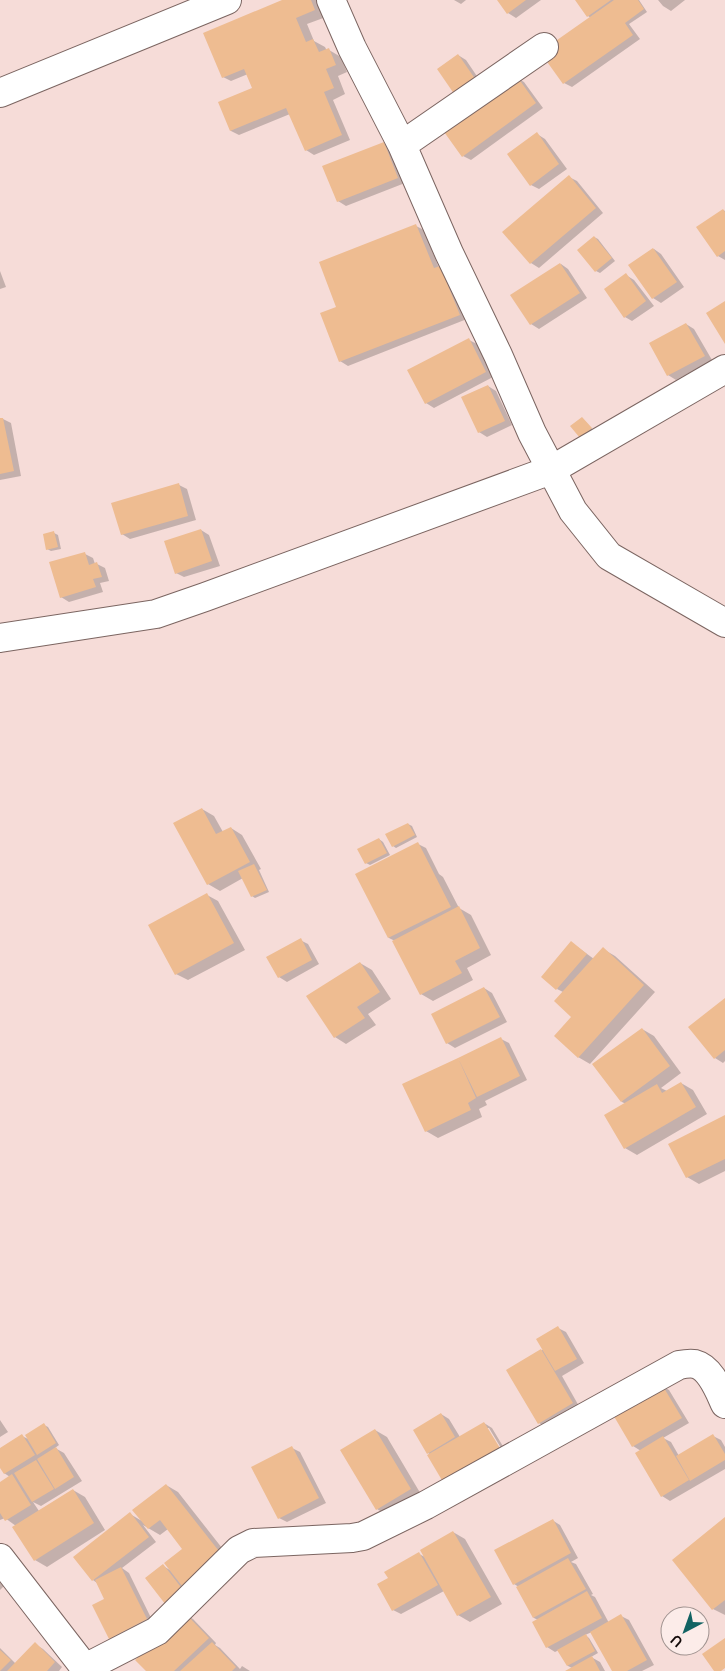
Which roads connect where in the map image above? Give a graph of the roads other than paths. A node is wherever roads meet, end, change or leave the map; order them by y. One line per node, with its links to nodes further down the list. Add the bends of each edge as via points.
1 (227, 0): 4 (street)
2 (331, 0): 5 (street)
3 (544, 47): 5 (street)
4 (0, 93)
5 (402, 145): 7 (street)
6 (725, 369): 7 (street)
7 (551, 470): 8 (street, via 573,511 609,556); 9 (street, via 156,614)
8 (725, 623)
9 (0, 638)
10 (725, 1404): 12 (street, via 714,1381 704,1370 696,1364 679,1365 426,1505 363,1536 253,1543 239,1550 157,1631)
11 (0, 1558): 12 (street)
12 (87, 1669)

